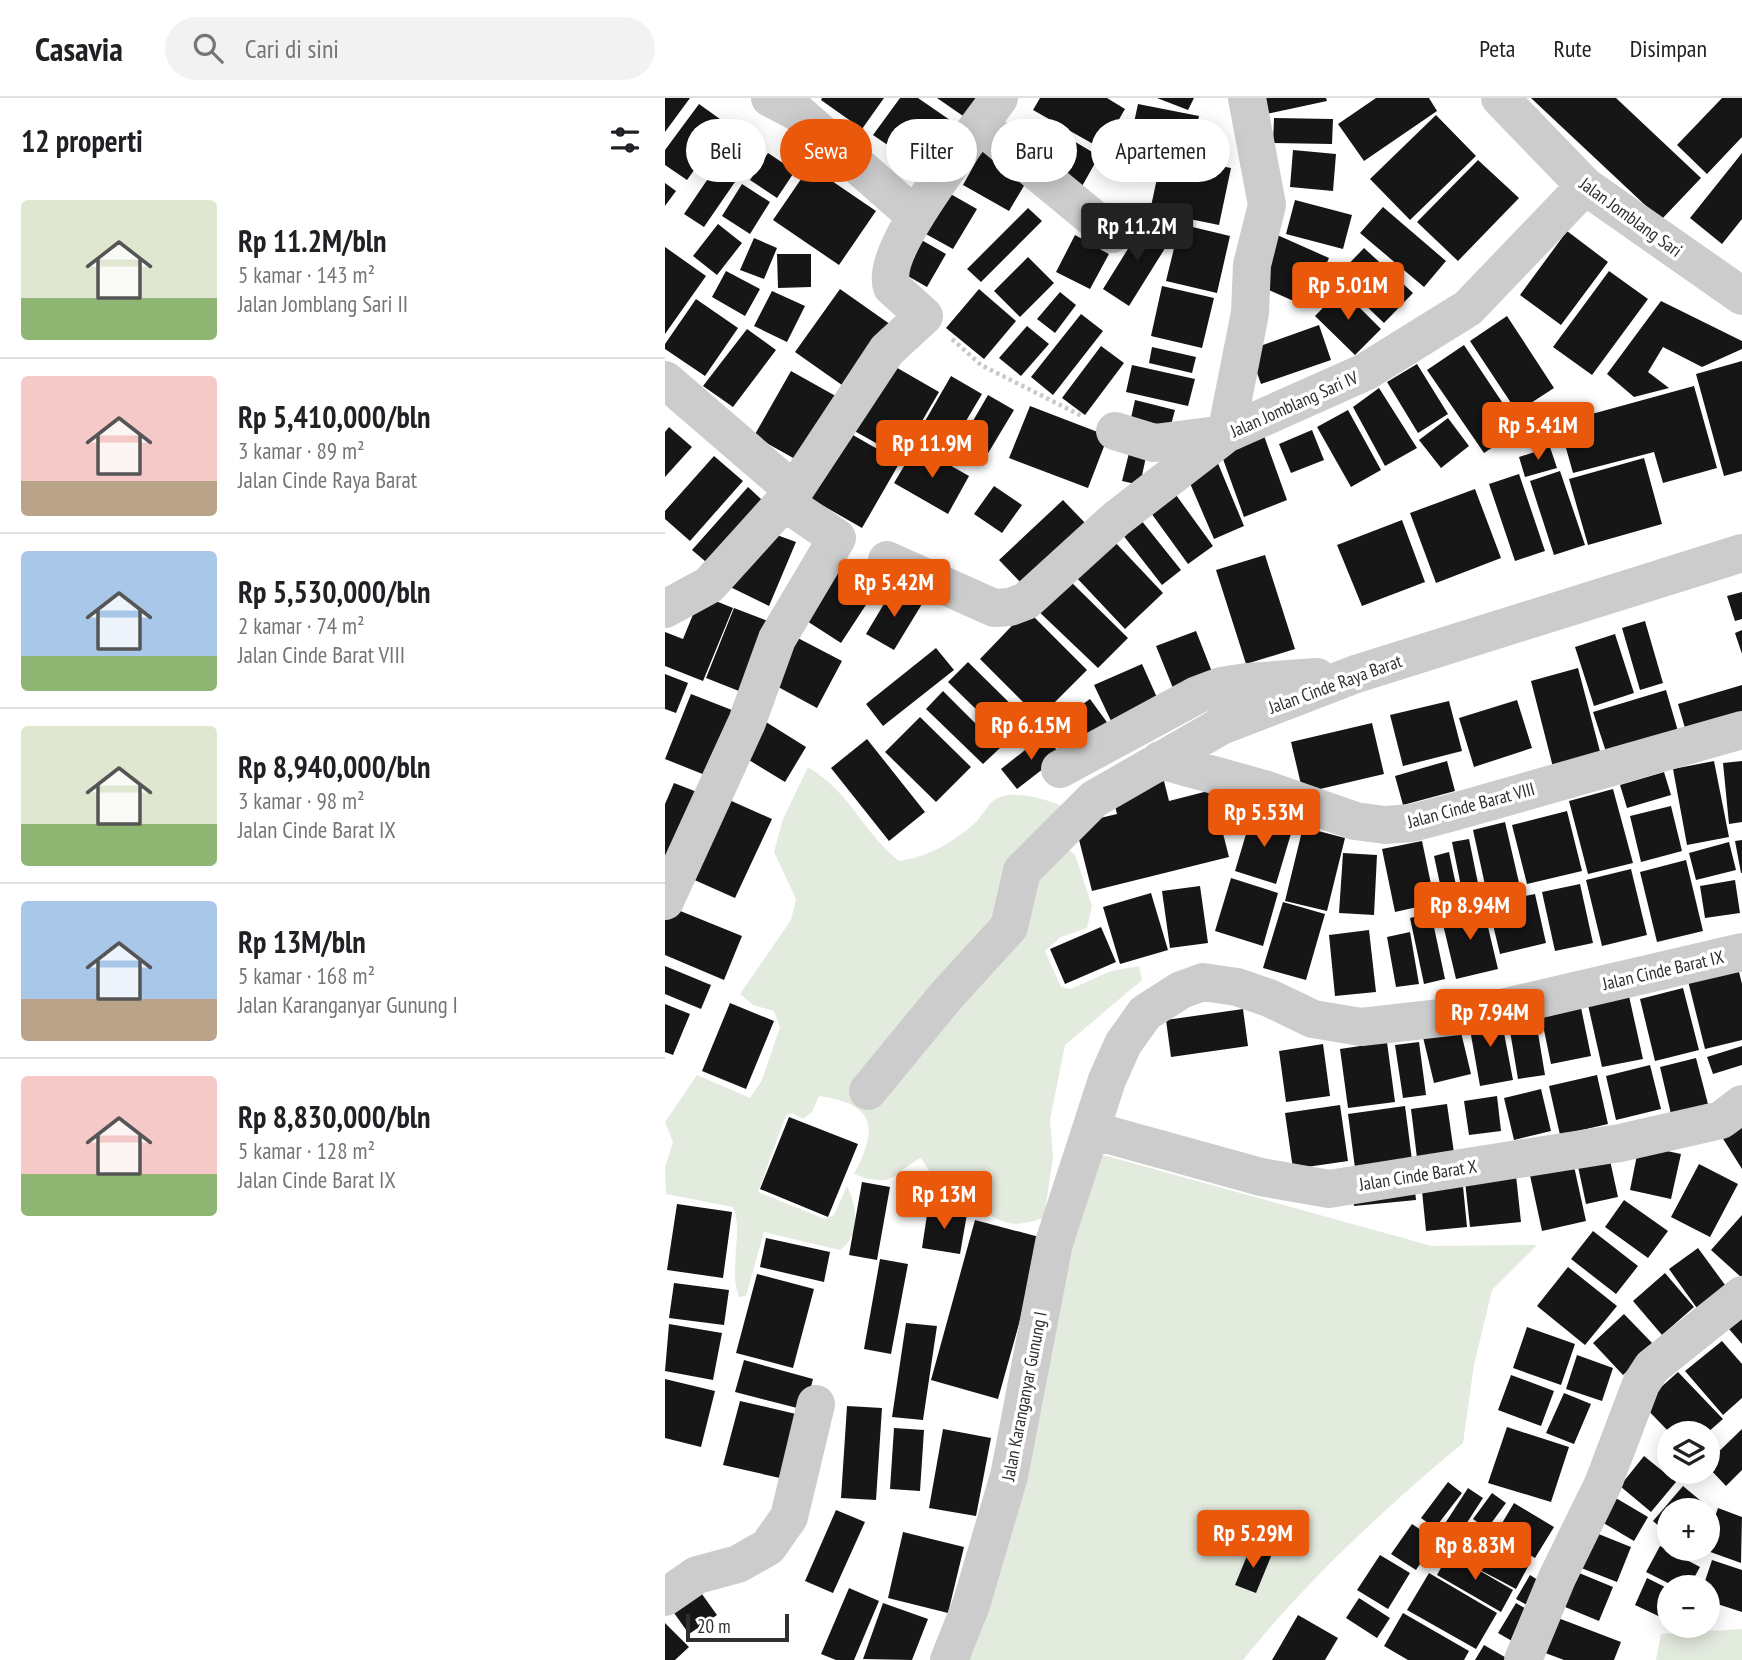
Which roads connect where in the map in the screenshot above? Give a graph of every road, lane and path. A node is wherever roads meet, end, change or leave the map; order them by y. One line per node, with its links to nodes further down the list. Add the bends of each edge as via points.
1 (1247, 98): 12 (street, via 1267,205 1252,265 1250,313)
2 (1500, 98): 5 (street, Jalan Jomblang Sari)
3 (791, 103): 6 (street)
4 (990, 111): 6 (street); 7 (street)
5 (1585, 186): 8 (street, Jalan Jomblang Sari); 12 (street, Jalan Jomblang Sari IV, via 1468,308 1365,372)
6 (915, 215): 9 (street, via 889,280)
7 (1111, 234)
8 (1742, 296)
9 (924, 316): 11 (path, via 981,365); 13 (street, via 887,350)
10 (665, 380): 13 (street)
11 (1115, 431): 12 (street, via 1154,443)
12 (1226, 434): 15 (street, Jalan Jomblang Sari IV, via 1116,519 1026,601 1010,607 995,608)
13 (789, 496): 16 (street, via 709,585); 21 (street, via 837,538 777,639 747,722)
14 (1742, 553): 17 (street, Jalan Cinde Raya Barat)
15 (887, 560)
16 (665, 609)
17 (1356, 674): 19 (street, Jalan Cinde Raya Barat, via 1221,726); 20 (street, via 1221,686)
18 (1742, 730): 19 (street, Jalan Cinde Barat VIII, via 1450,813 1385,825 1355,821)
19 (1160, 760): 23 (street, Jalan Cinde Raya Barat, via 1094,799 1022,871 1009,927)
20 (1059, 769)
21 (667, 895)
22 (1742, 952): 25 (street, Jalan Cinde Barat IX, via 1476,1014 1361,1027 1313,1020 1269,998 1203,982 1145,1013 1123,1044)
23 (869, 1091)
24 (1742, 1104): 25 (street, Jalan Cinde Barat X, via 1721,1120 1620,1143 1329,1189 1261,1177)
25 (1091, 1130): 29 (street, Jalan Karanganyar Gunung I, via 1054,1243 1009,1476 971,1605)
26 (1742, 1295): 30 (street, via 1651,1367)
27 (816, 1404): 28 (street, via 779,1532 738,1564 697,1575)
28 (665, 1597)
29 (949, 1660)
30 (1523, 1660)

